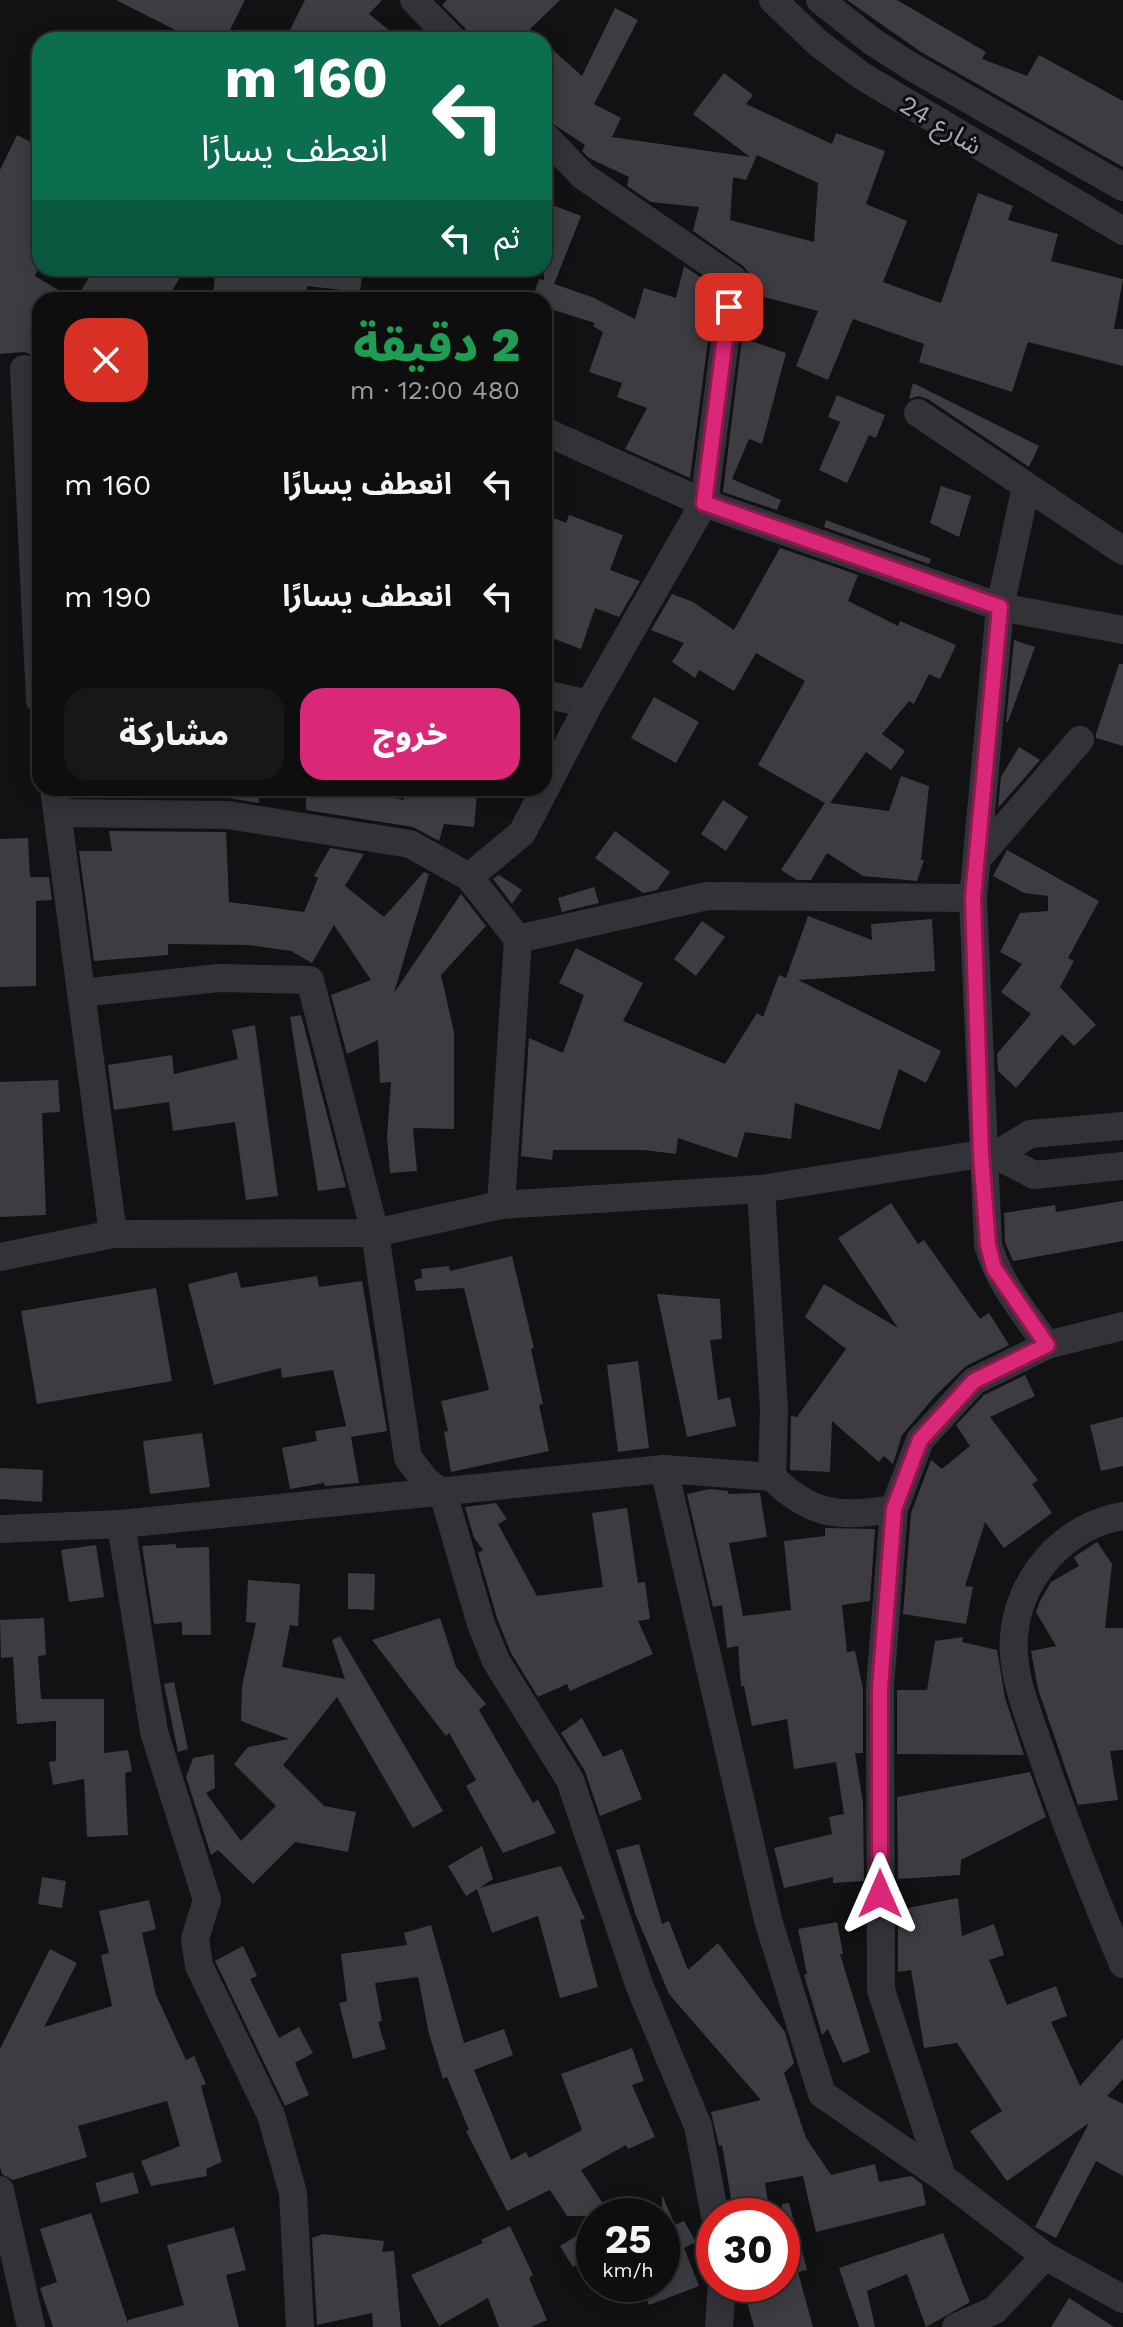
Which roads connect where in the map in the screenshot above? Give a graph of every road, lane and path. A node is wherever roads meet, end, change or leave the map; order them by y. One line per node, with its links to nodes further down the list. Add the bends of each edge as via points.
1 (414, 0): 4 (street)
2 (773, 0): 7 (street, شارع 24, via 862,76)
3 (820, 0): 6 (street, شارع 24, via 912,67)
4 (445, 32)
5 (552, 143): 12 (street, via 583,176 733,279)
6 (1123, 187)
7 (1123, 231)
8 (21, 368): 14 (street)
9 (918, 413): 11 (street)
10 (552, 435): 12 (street)
11 (1026, 486): 13 (street); 15 (street)
12 (704, 503): 15 (street); 18 (street)
13 (1123, 551)
14 (32, 559)
15 (1000, 607): 16 (street); 23 (street)
16 (1123, 630)
17 (552, 696): 18 (street)
18 (589, 704): 20 (street)
19 (1080, 740): 23 (street)
20 (552, 775)
21 (541, 796): 24 (street, via 522,833)
22 (56, 801): 24 (street, via 243,817 410,844); 27 (street)
23 (977, 859): 25 (street)
24 (469, 877): 26 (street)
25 (973, 898): 26 (street, via 707,896); 29 (street)
26 (518, 939): 32 (street)
27 (81, 993): 33 (street, via 218,978 310,980); 34 (street)
28 (1123, 1126): 29 (street, via 1030,1134)
29 (989, 1154): 30 (street, via 1034,1175); 31 (street); 37 (street, via 988,1245 994,1268)
30 (1123, 1166)
31 (761, 1189): 32 (street); 39 (street, via 774,1409)
32 (501, 1205): 33 (street)
33 (375, 1233): 34 (street); 40 (street, via 408,1458)
34 (113, 1234): 35 (street)
35 (0, 1257)
36 (1123, 1326): 37 (street)
37 (1047, 1345): 41 (street, via 974,1381 920,1440)
38 (664, 1469): 39 (street); 40 (street); 46 (street, via 768,1920 822,2094)
39 (772, 1477): 41 (street, via 797,1501 829,1512)
40 (443, 1493): 43 (street); 48 (street, via 496,1661 570,1780 640,1987 698,2126)
41 (894, 1509): 46 (street, via 880,1688 881,1990)
42 (1123, 1516): 45 (street, via 1080,1529 1047,1559 1018,1609 1014,1639 1020,1691 1064,1819)
43 (121, 1524): 44 (street); 53 (street, via 154,1732 207,1900 195,1939 199,1966 271,2115 293,2193)
44 (0, 1529)
45 (1123, 1964)
46 (942, 2177): 49 (street)
47 (0, 2190): 52 (street)
48 (712, 2198)
49 (1045, 2256): 50 (street); 55 (street, via 995,2310)
50 (1123, 2299)
51 (721, 2302): 54 (street)
52 (31, 2327)
53 (300, 2327)
54 (719, 2327)
55 (956, 2327)

